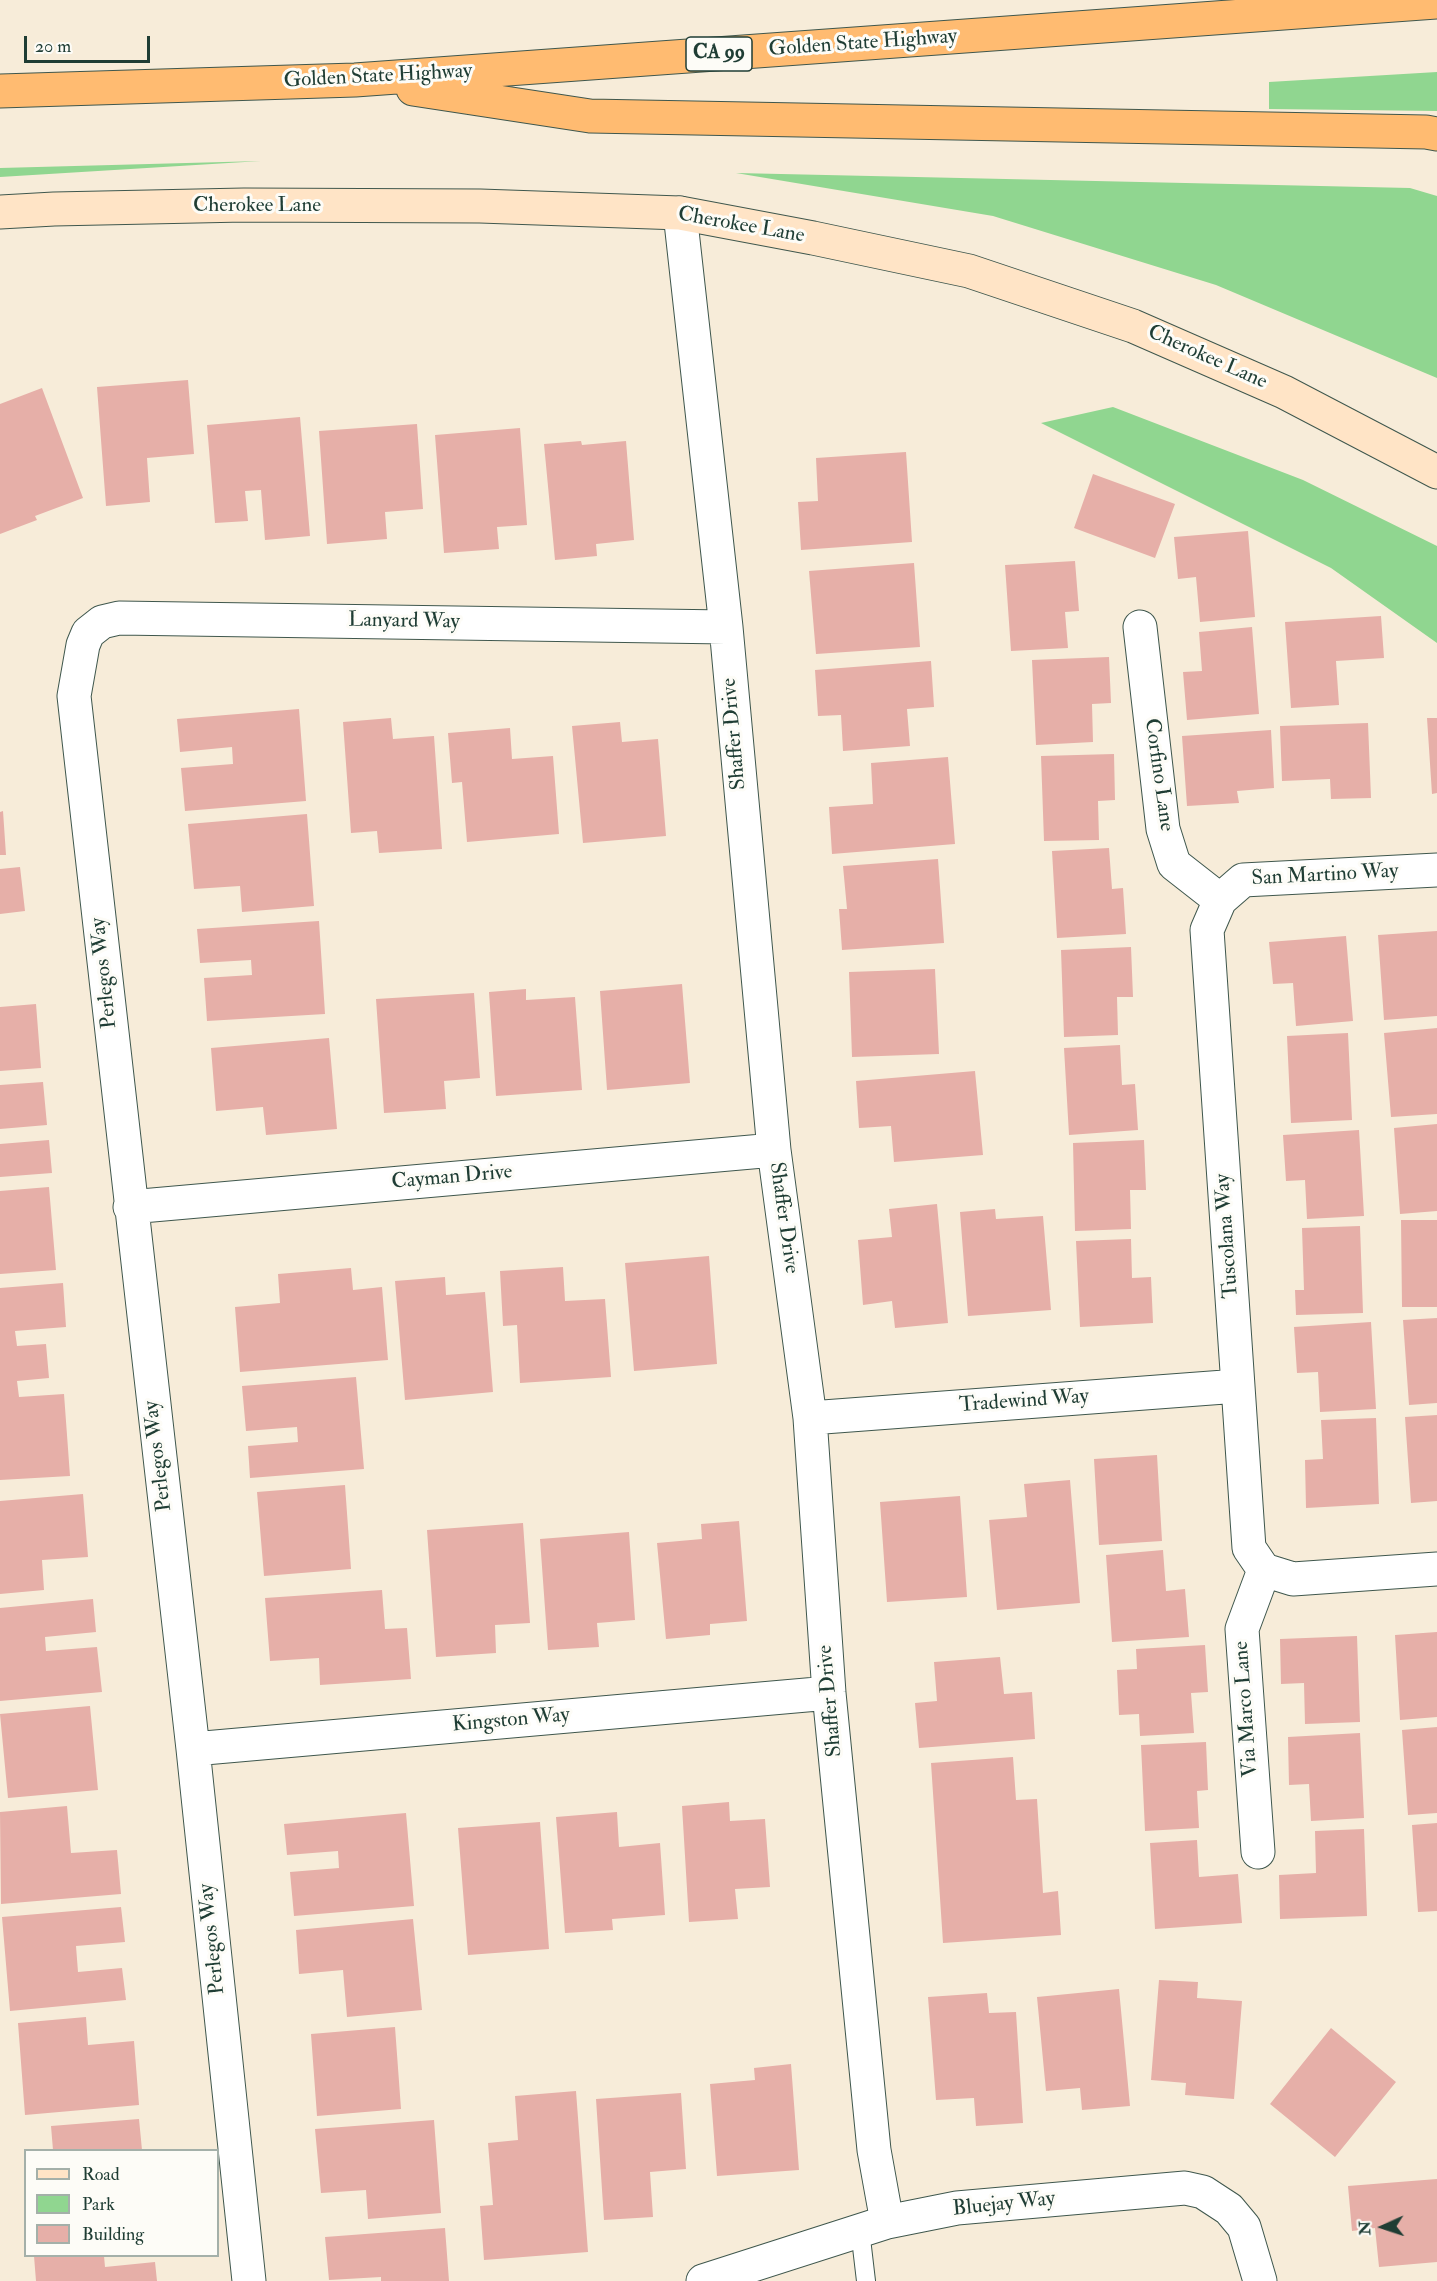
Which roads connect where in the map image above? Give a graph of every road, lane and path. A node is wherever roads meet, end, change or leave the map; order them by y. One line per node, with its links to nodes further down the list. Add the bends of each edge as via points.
1 (1437, 2): 2 (highway, Golden State Highway / CA 99)
2 (355, 80): 3 (highway, Golden State Highway / CA 99); 4 (highway, via 590,116)
3 (0, 91)
4 (1437, 134)
5 (0, 212): 6 (main road, Cherokee Lane, via 244,205 480,206)
6 (680, 213): 7 (main road, Cherokee Lane, via 969,272 1133,326 1284,392); 8 (street, Shaffer Drive)
7 (1437, 472)
8 (726, 627): 10 (street, Lanyard Way, via 119,618 102,622); 13 (street, Shaffer Drive)
9 (1140, 627): 12 (street, Corfino Lane, via 1162,829 1174,864)
10 (88, 633): 14 (street, Perlegos Way, via 74,696)
11 (1437, 870): 12 (street, San Martino Way, via 1243,880)
12 (1220, 900): 15 (street, Tuscolana Way, via 1207,930)
13 (774, 1150): 14 (street, Cayman Drive); 16 (street, Shaffer Drive)
14 (130, 1207): 20 (street, Perlegos Way)
15 (1238, 1386): 16 (street, Tradewind Way); 18 (street, Tuscolana Way, via 1249,1548)
16 (810, 1418): 19 (street, Shaffer Drive)
17 (1437, 1569): 18 (street, via 1293,1579)
18 (1264, 1570): 21 (street, Via Marco Lane, via 1242,1629)
19 (829, 1693): 20 (street, Kingston Way); 22 (street, Shaffer Drive, via 874,2150)
20 (193, 1749): 24 (street, Perlegos Way)
21 (1258, 1852)
22 (873, 2226): 23 (street, Bluejay Way); 26 (lane); 27 (street, Bluejay Way, via 957,2208 1185,2188 1203,2192 1229,2209 1244,2227)
23 (754, 2273): 25 (street, Bluejay Way)
24 (249, 2281)
25 (703, 2281)
26 (866, 2281)
27 (1260, 2281)

